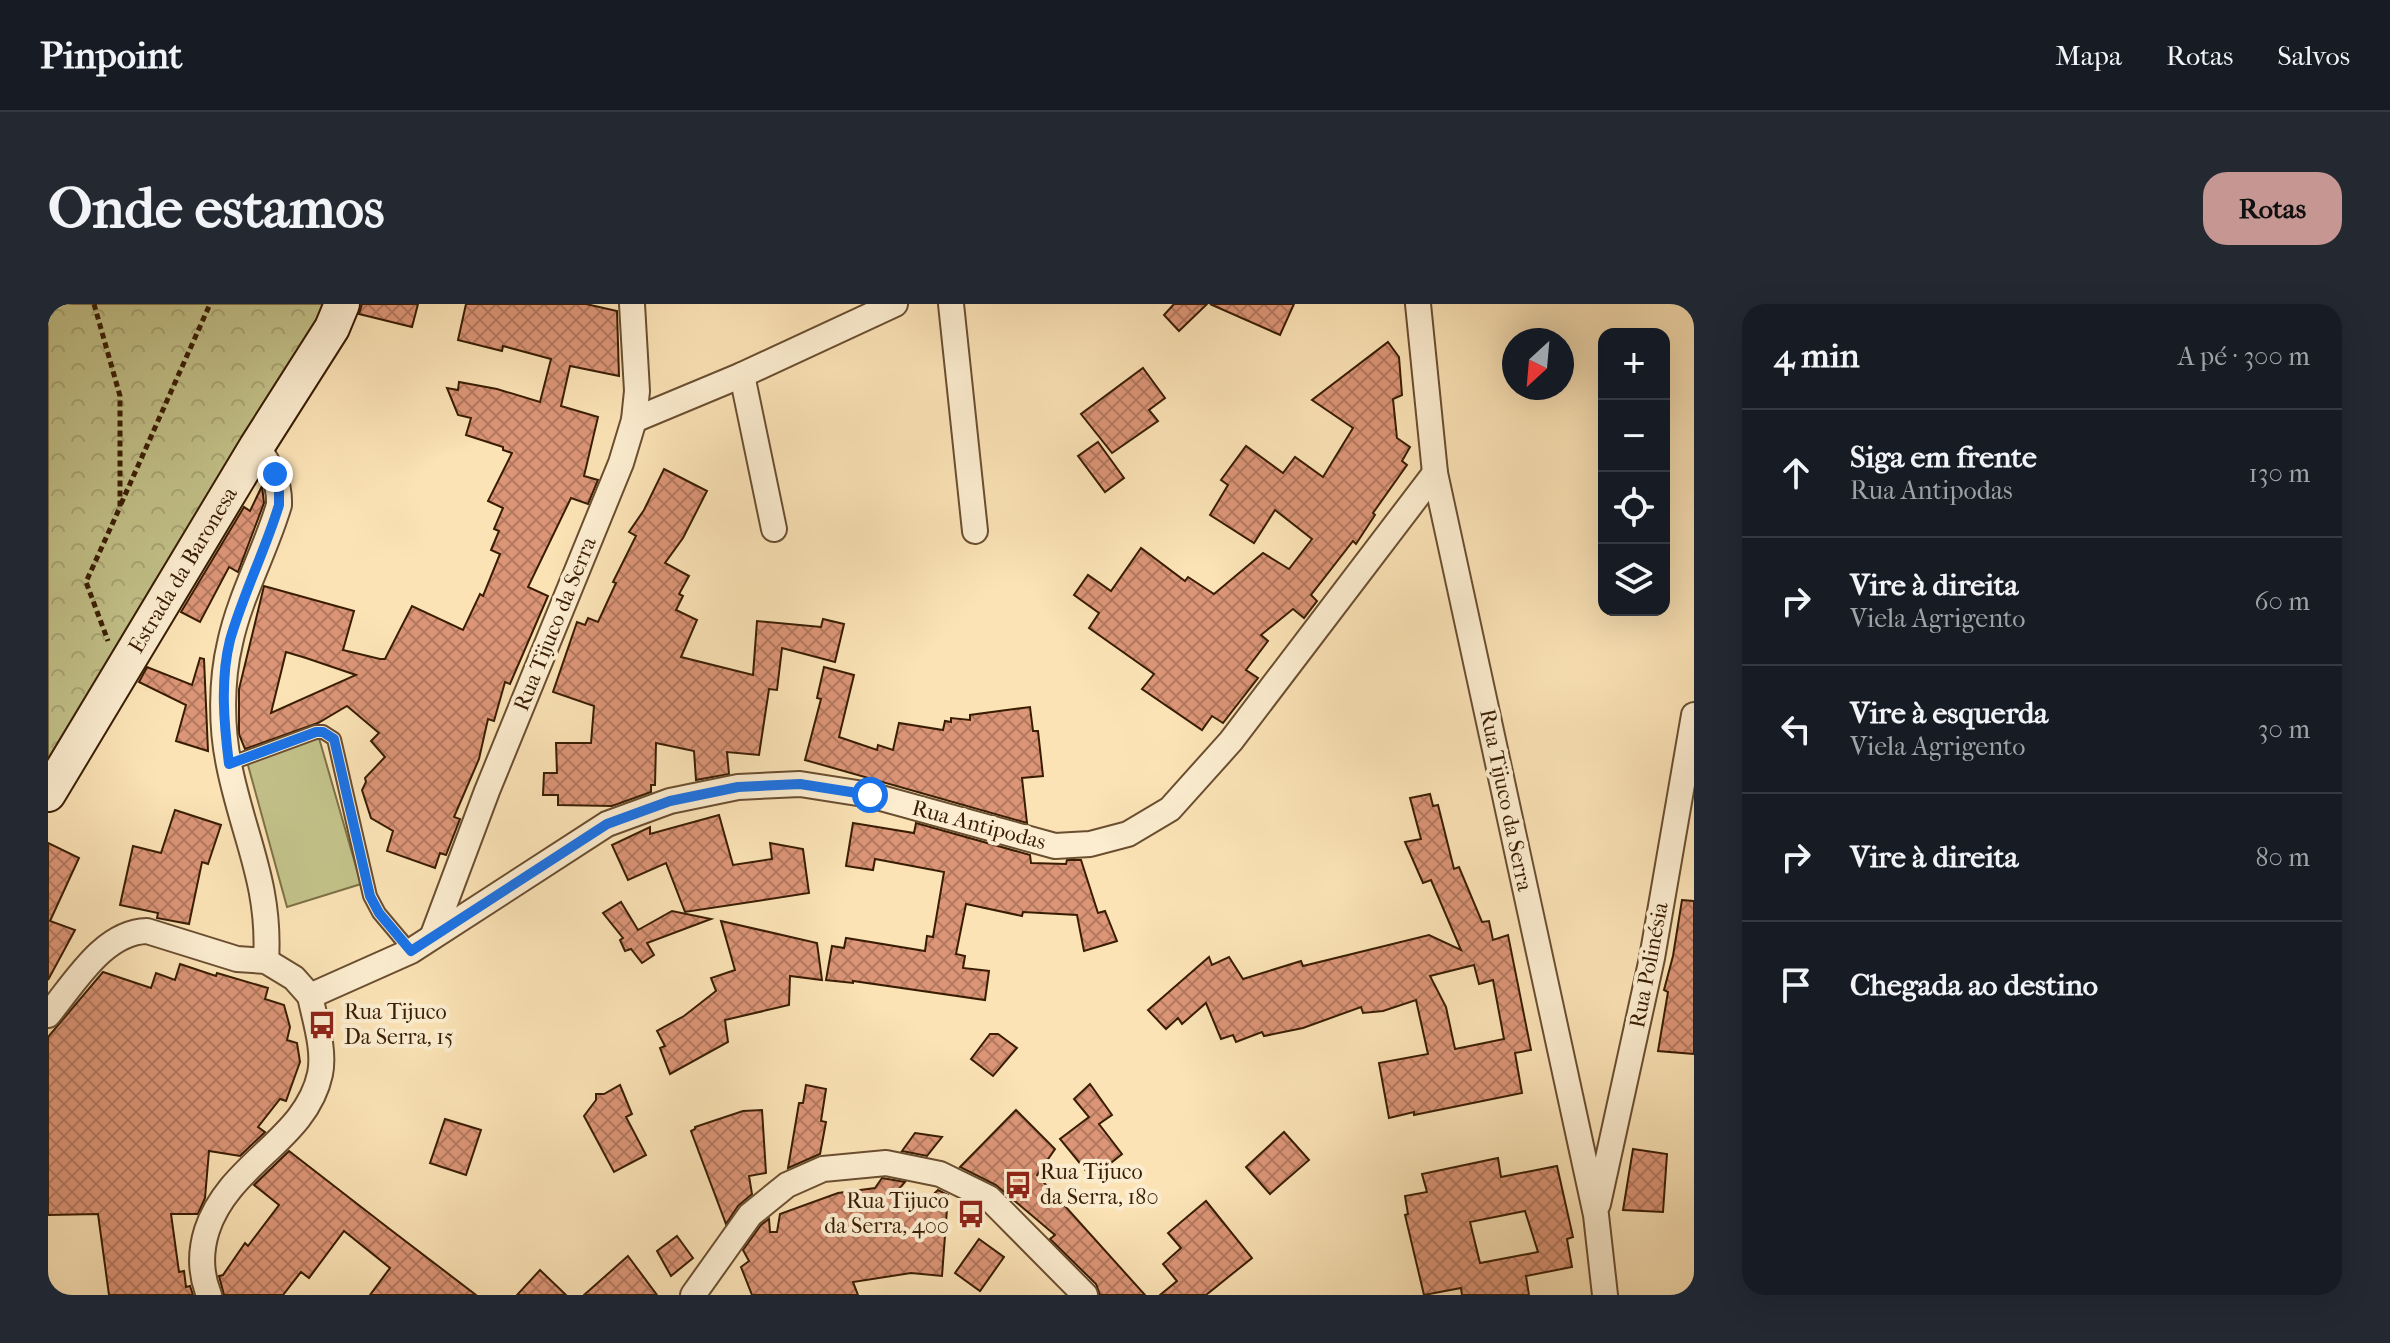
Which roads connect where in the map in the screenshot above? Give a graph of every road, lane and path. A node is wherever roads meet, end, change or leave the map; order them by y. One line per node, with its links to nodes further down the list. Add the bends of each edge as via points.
1 (94, 304): 12 (path, via 120,396)
2 (210, 304): 12 (path)
3 (342, 304): 10 (main road, Estrada da Baronesa)
4 (632, 304): 9 (street, Rua Tijuco da Serra)
5 (895, 304): 8 (street)
6 (951, 304): 14 (street)
7 (1418, 304): 11 (street, Rua Tijuco da Serra)
8 (742, 375): 9 (street); 13 (street)
9 (634, 420): 19 (street, Rua Tijuco da Serra)
10 (257, 446): 15 (main road, Estrada da Baronesa); 17 (street, via 275,474 279,505 230,641 224,724)
11 (1435, 473): 19 (street, Rua Antipodas, via 1231,741 1170,809 1128,834 1055,846 870,795 800,784 738,787 670,801 607,824); 24 (street, Rua Tijuco da Serra)
12 (120, 507): 15 (path, via 86,582)
13 (774, 529)
14 (975, 531)
15 (120, 674): 18 (main road, Estrada da Baronesa)
16 (1694, 715): 24 (street, Rua Polinésia, via 1652,958)
17 (229, 764): 20 (lane, via 316,732 334,739 370,896); 21 (street, via 263,885)
18 (48, 794)
19 (433, 935): 20 (street, Rua Antipodas)
20 (411, 951): 22 (street, Rua Antipodas)
21 (266, 961): 22 (street, via 294,978); 23 (street, via 237,959 135,931 115,940 93,961)
22 (310, 996): 25 (street, via 320,1072 309,1105 231,1185 213,1212 201,1260)
23 (48, 1015)
24 (1596, 1215): 28 (street, Rua Tijuco da Serra)
25 (209, 1295)
26 (693, 1295): 27 (street, via 750,1215 787,1185 823,1169 886,1163 940,1174 989,1198)
27 (1085, 1295)
28 (1605, 1295)

